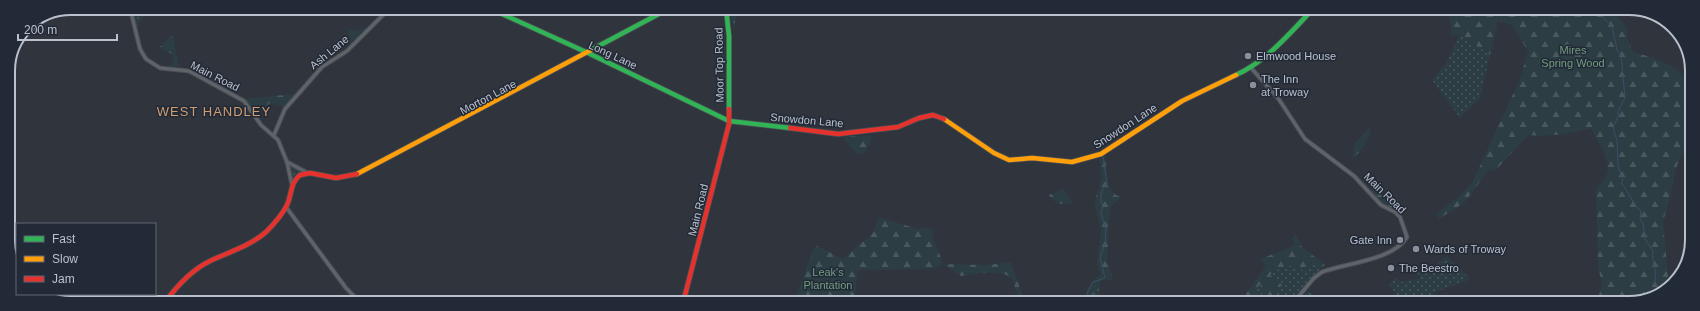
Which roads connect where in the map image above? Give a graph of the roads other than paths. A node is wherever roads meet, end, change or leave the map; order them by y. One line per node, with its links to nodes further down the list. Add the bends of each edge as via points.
1 (132, 15): 10 (street, Main Road, via 140,50 151,63 160,68 189,71 232,93 248,105 261,125)
2 (383, 15): 10 (street, Ash Lane, via 347,51 322,68 284,109)
3 (504, 15): 7 (street, Long Lane)
4 (657, 15): 7 (street, Morton Lane)
5 (727, 15): 9 (street, Moor Top Road)
6 (1307, 15): 8 (street, Snowdon Lane)
7 (586, 52): 9 (street, Long Lane); 12 (street, Morton Lane, via 363,173 338,178)
8 (1251, 68): 9 (street, Snowdon Lane, via 1182,100 1100,154 1072,162 1032,158 1009,160 994,153 949,121 934,115 898,127 838,134); 18 (street, Main Road, via 1278,98 1305,139 1354,176 1381,205 1395,212 1407,237 1403,244 1390,252 1322,272)
9 (729, 121): 17 (street, Main Road)
10 (274, 135): 11 (street, Main Road)
11 (287, 162): 12 (street, Morton Lane); 13 (street, Main Road)
12 (307, 173): 13 (street, via 298,176)
13 (292, 185): 14 (street, Main Road)
14 (286, 207): 15 (street, Main Road, via 275,223 259,238 196,269); 16 (street)
15 (171, 296)
16 (355, 296)
17 (685, 296)
18 (1299, 296)

